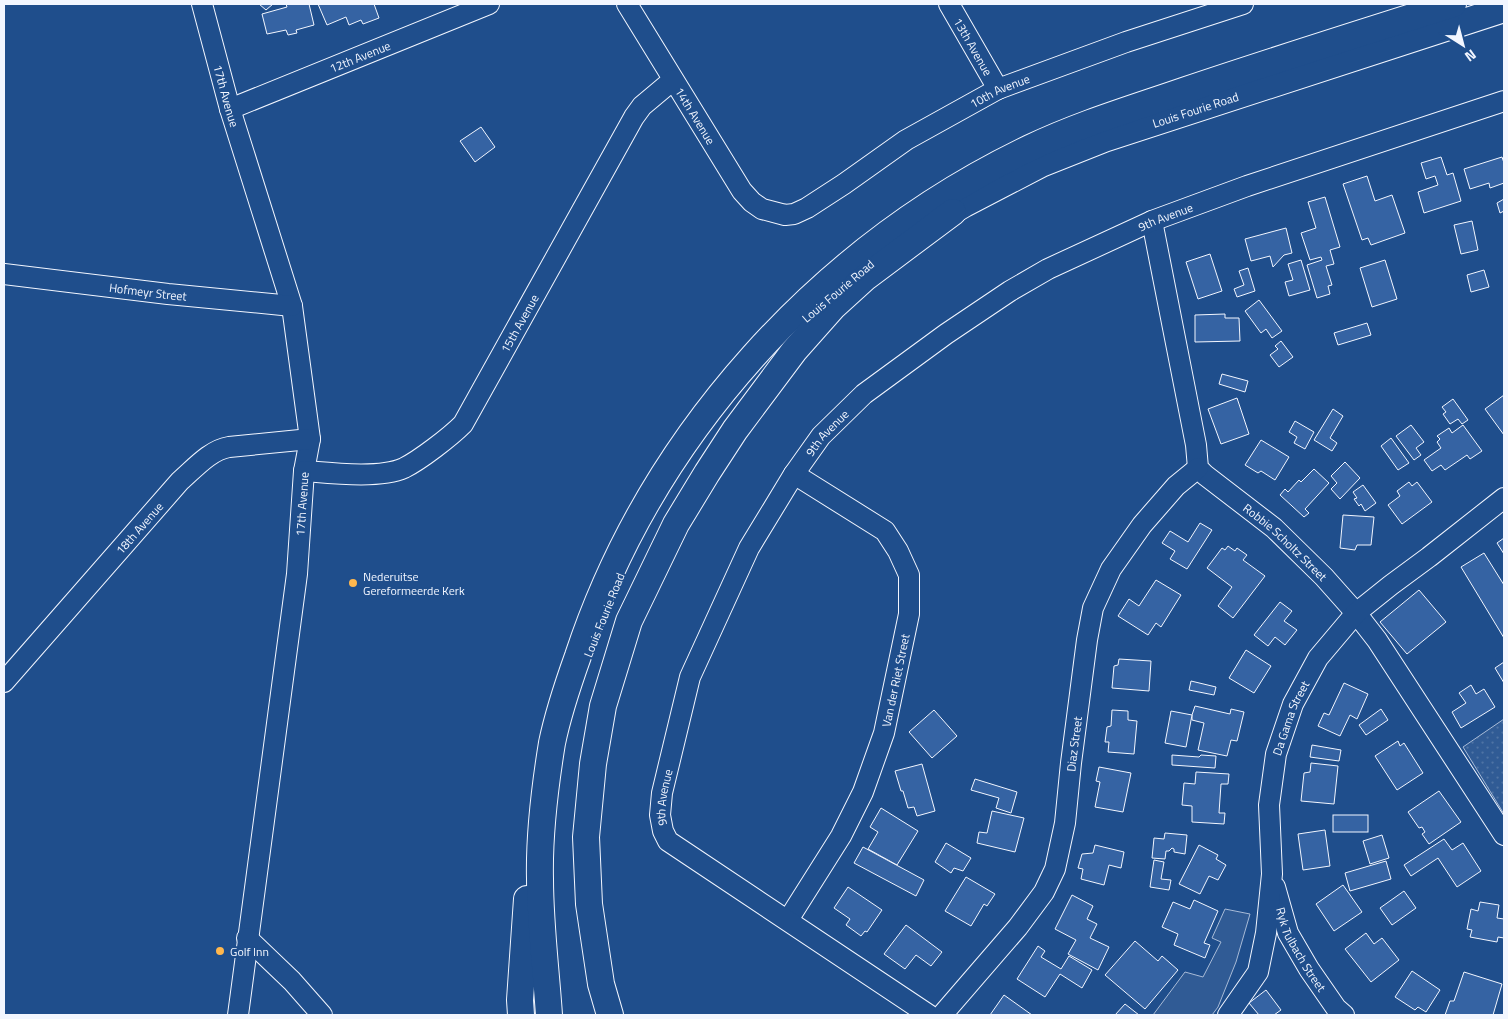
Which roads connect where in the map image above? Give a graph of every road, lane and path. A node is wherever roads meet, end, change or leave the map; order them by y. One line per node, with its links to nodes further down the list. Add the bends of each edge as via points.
1 (202, 4): 11 (street, 17th Avenue)
2 (489, 4): 11 (street, 12th Avenue)
3 (627, 4): 8 (street, 14th Avenue)
4 (949, 4): 9 (street, 13th Avenue)
5 (1243, 4): 9 (street, 10th Avenue, via 1126,42)
6 (1453, 4): 24 (main road, Louis Fourie Road, via 1108,116 1034,146 952,189 834,278 744,366 694,429 645,504 590,618)
7 (1504, 10): 12 (main road, Louis Fourie Road, via 1104,139 1041,164)
8 (673, 80): 13 (street, 14th Avenue, via 742,191 762,209); 19 (street, 15th Avenue, via 634,117 463,424 403,468 367,474)
9 (998, 90): 13 (street, 10th Avenue, via 906,140 807,208 794,214)
10 (1504, 100): 14 (street, 9th Avenue)
11 (230, 109): 16 (street, 17th Avenue)
12 (964, 204): 28 (main road, Louis Fourie Road, via 887,252 790,332 746,379 702,436 653,509 599,621 562,742 548,824); 34 (main road, via 866,277 833,307 794,351 734,430 707,472 676,524 629,621 603,706 586,837 588,904 601,984)
13 (777, 214)
14 (1152, 221): 18 (street); 20 (street, 9th Avenue, via 1048,269 946,334 864,394 821,436)
15 (4, 274): 16 (street, Hofmeyr Street)
16 (292, 306): 17 (street, 17th Avenue)
17 (310, 439): 19 (street, 17th Avenue); 23 (street, 18th Avenue, via 222,448 212,455 180,481)
18 (1198, 468): 22 (street, Robbie Scholtz Street, via 1274,528); 36 (street, Diaz Street, via 1176,486 1142,525 1112,569 1093,608 1065,823 1055,869 1044,892 1018,927)
19 (304, 472): 29 (street, 17th Avenue, via 297,574)
20 (794, 474): 27 (street, Van der Riet Street, via 885,531 909,575 909,614 884,733 863,792 841,836); 27 (street, 9th Avenue, via 749,548 690,677 662,792 660,815 668,841)
21 (1504, 498): 22 (street, Da Gama Street)
22 (1356, 613): 25 (street, Robbie Scholtz Street); 26 (street, Da Gama Street, via 1318,658 1293,704 1276,754 1269,805)
23 (4, 682)
24 (553, 741): 28 (main road, Louis Fourie Road, via 542,823 540,879); 32 (main road, via 530,838)
25 (1504, 834)
26 (1272, 874): 37 (street, Da Gama Street, via 1258,972); 38 (street, Ryk Tulbach Street, via 1288,933 1309,969)
27 (788, 920): 35 (street, 9th Avenue)
28 (543, 931): 33 (main road, Louis Fourie Road)
29 (247, 938): 30 (street, 17th Avenue); 31 (street)
30 (238, 1015)
31 (322, 1015)
32 (521, 1015)
33 (549, 1015)
34 (610, 1015)
35 (930, 1015)
36 (942, 1015)
37 (1228, 1015)
38 (1344, 1015)

